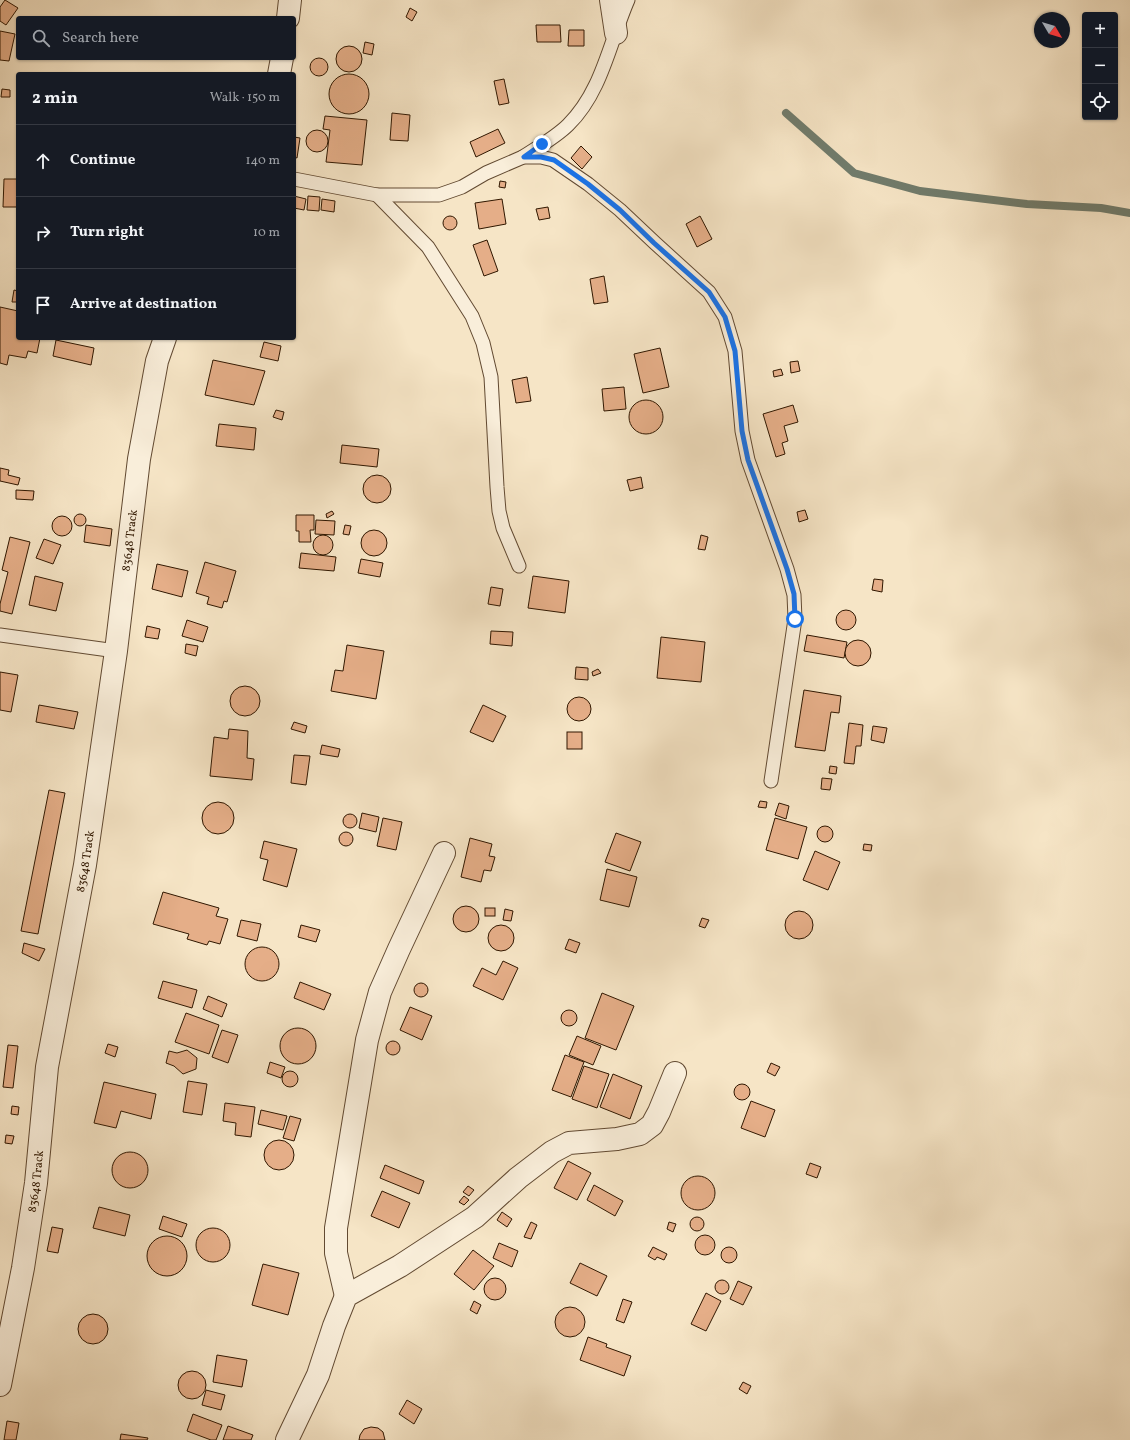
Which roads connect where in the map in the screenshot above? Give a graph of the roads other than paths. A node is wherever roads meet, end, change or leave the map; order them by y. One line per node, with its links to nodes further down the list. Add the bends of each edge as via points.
1 (290, 0): 4 (street)
2 (611, 0): 5 (street)
3 (628, 0): 5 (lane)
4 (288, 16)
5 (616, 33): 8 (lane, via 592,92 581,109 568,125)
6 (282, 60): 7 (street)
7 (279, 72)
8 (524, 157): 10 (lane, via 486,173 462,187 439,195); 15 (lane, via 554,160 588,184 709,292 725,317 735,351 742,431 748,460 794,594 795,619)
9 (296, 179): 10 (lane)
10 (377, 195): 12 (lane, via 428,248 472,316 483,343 491,377 499,511 503,528)
11 (164, 340): 14 (street, 83648 Track, via 157,361 139,459)
12 (519, 566)
13 (0, 635): 14 (lane)
14 (116, 652): 19 (street, 83648 Track, via 85,865 47,1067 36,1183 23,1268)
15 (771, 781)
16 (444, 853): 18 (street, via 380,992 367,1040 336,1228 336,1253)
17 (675, 1073): 18 (street, via 652,1125 640,1134 617,1139 569,1143 552,1152 518,1178 475,1217 400,1266)
18 (346, 1296): 20 (street, via 318,1375)
19 (0, 1385)
20 (287, 1440)

